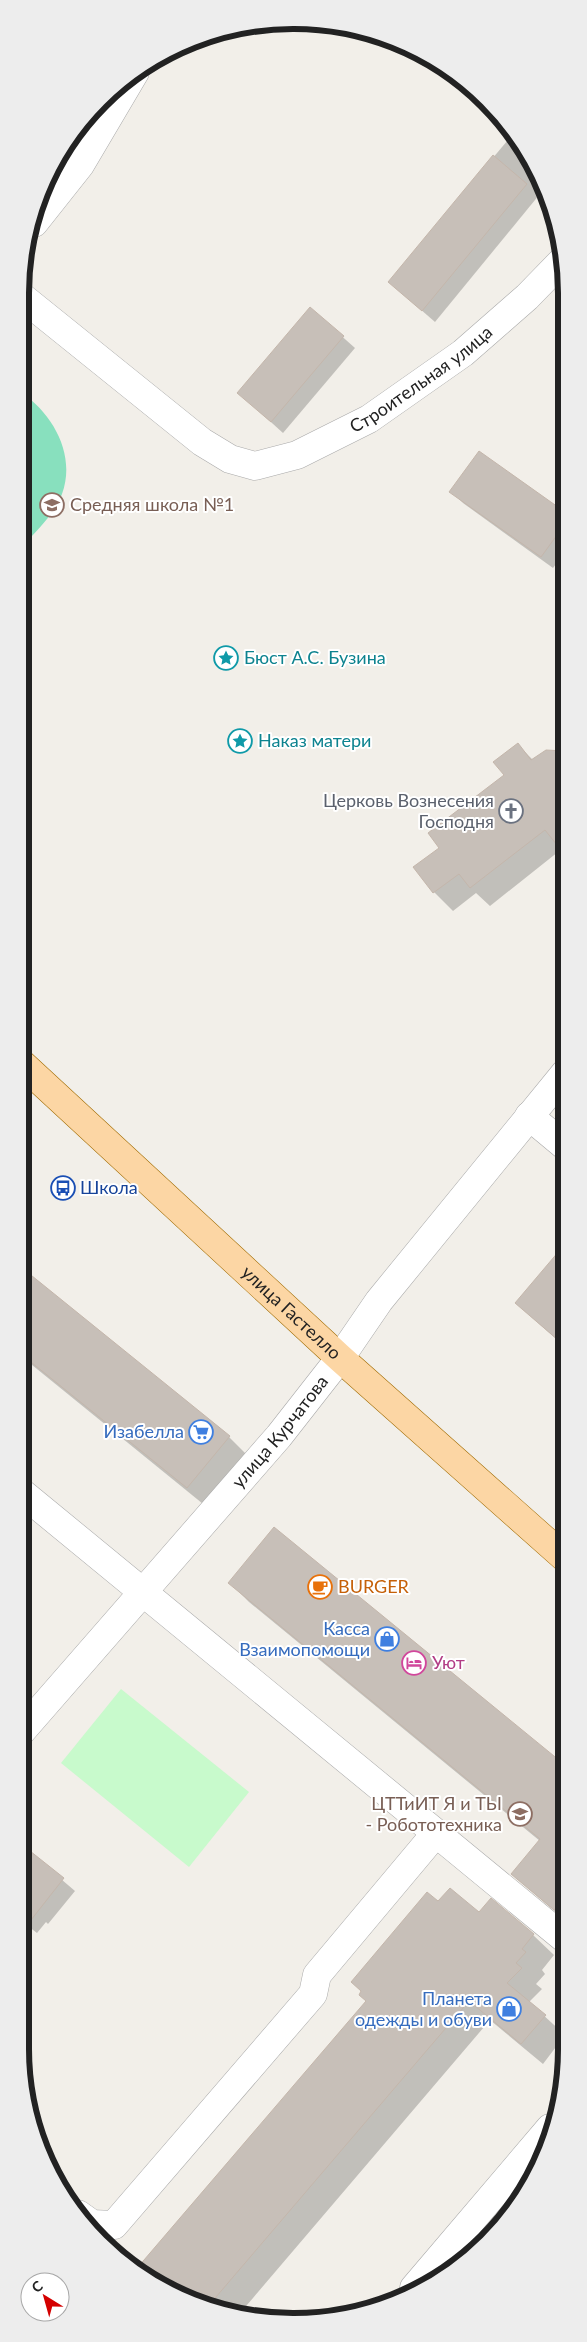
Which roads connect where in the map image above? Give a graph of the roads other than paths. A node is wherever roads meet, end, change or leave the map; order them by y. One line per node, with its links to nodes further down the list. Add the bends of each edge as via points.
1 (125, 89): 2 (street, via 80,166)
2 (41, 214)
3 (557, 266): 4 (street, Строительная улица, via 463,353 369,419 298,456 255,466 230,459 202,442)
4 (29, 303)
5 (29, 1070): 9 (main road, улица Гастелло)
6 (558, 1081): 7 (street, улица Курчатова)
7 (529, 1116): 8 (street); 9 (street, улица Курчатова, via 379,1301)
8 (558, 1140)
9 (340, 1358): 11 (main road, улица Гастелло); 12 (street, улица Курчатова, via 279,1436)
10 (29, 1499): 12 (street)
11 (558, 1552)
12 (142, 1593): 13 (street, улица Курчатова); 14 (street)
13 (29, 1723)
14 (436, 1833): 15 (street); 17 (street, via 317,1975 313,1994 114,2224)
15 (558, 1934)
16 (542, 2139): 18 (street)
17 (95, 2224)
18 (473, 2235): 19 (street)
19 (424, 2279)

